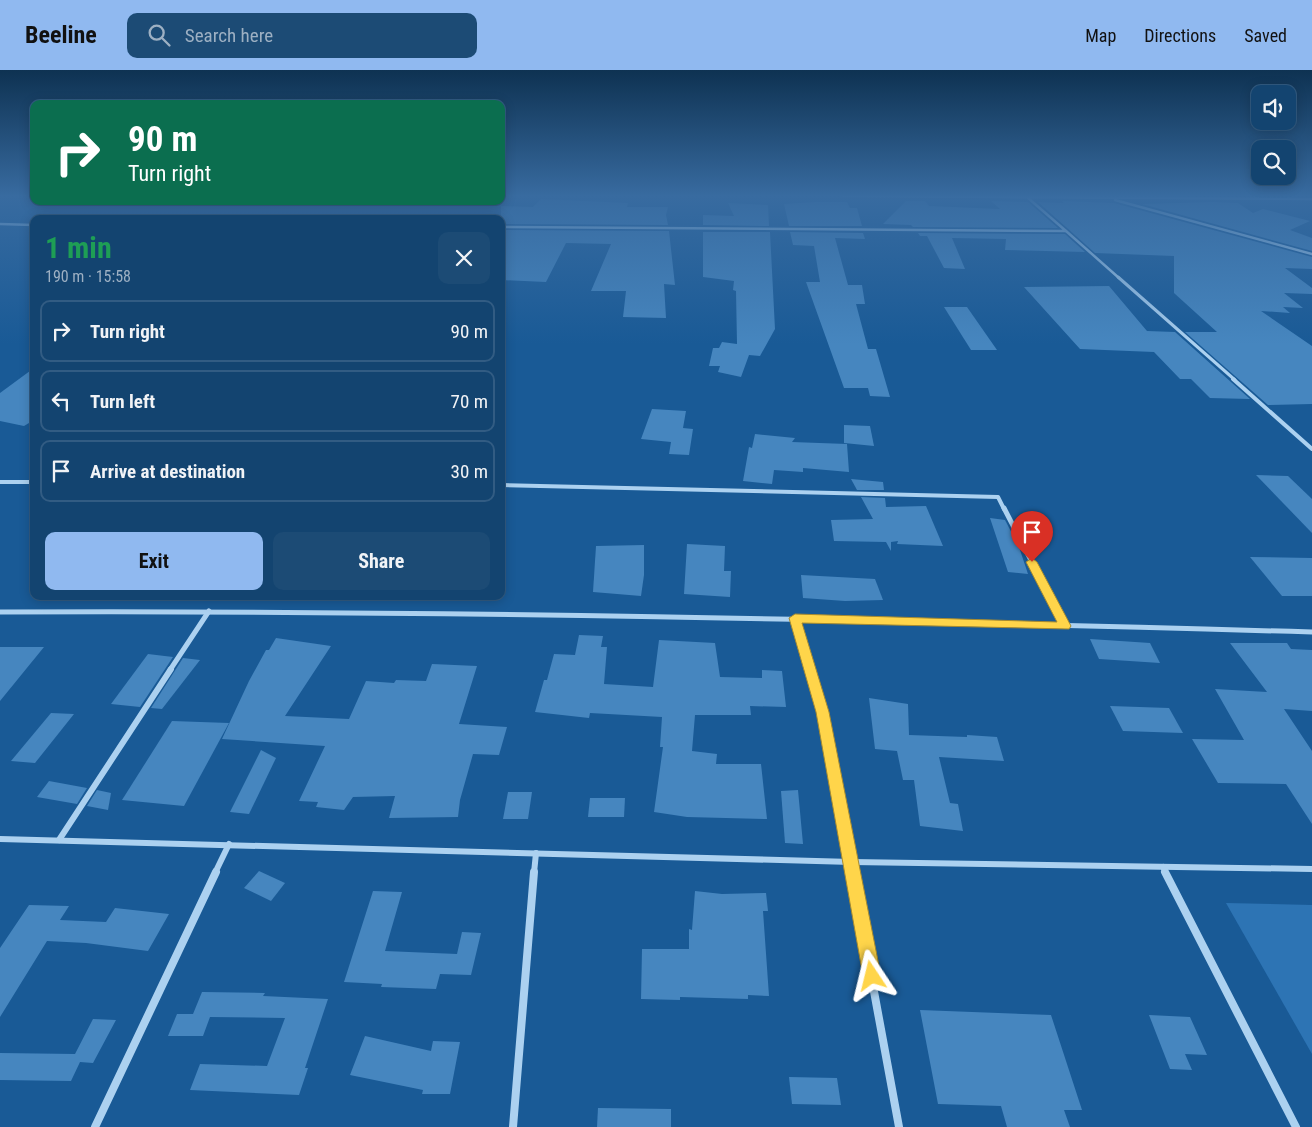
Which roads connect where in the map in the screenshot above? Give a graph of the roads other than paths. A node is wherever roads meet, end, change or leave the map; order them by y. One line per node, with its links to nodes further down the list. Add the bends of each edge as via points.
1 (1082, 245): 4 (street)
2 (1280, 245): 3 (street)
3 (1312, 254)
4 (1312, 449)
5 (0, 482): 6 (street)
6 (30, 482)
7 (505, 485): 11 (street, via 998,497)
8 (209, 611): 9 (street); 10 (street); 14 (street)
9 (0, 612)
10 (795, 618): 11 (street); 17 (street, via 823,712)
11 (1065, 626): 12 (street)
12 (1312, 632)
13 (0, 839): 14 (street)
14 (59, 840): 15 (street)
15 (229, 844): 16 (street); 20 (street)
16 (536, 853): 17 (street); 21 (street)
17 (852, 862): 18 (street); 22 (street)
18 (1163, 867): 19 (street); 23 (street)
19 (1312, 869)
20 (95, 1127)
21 (513, 1127)
22 (899, 1127)
23 (1296, 1127)

